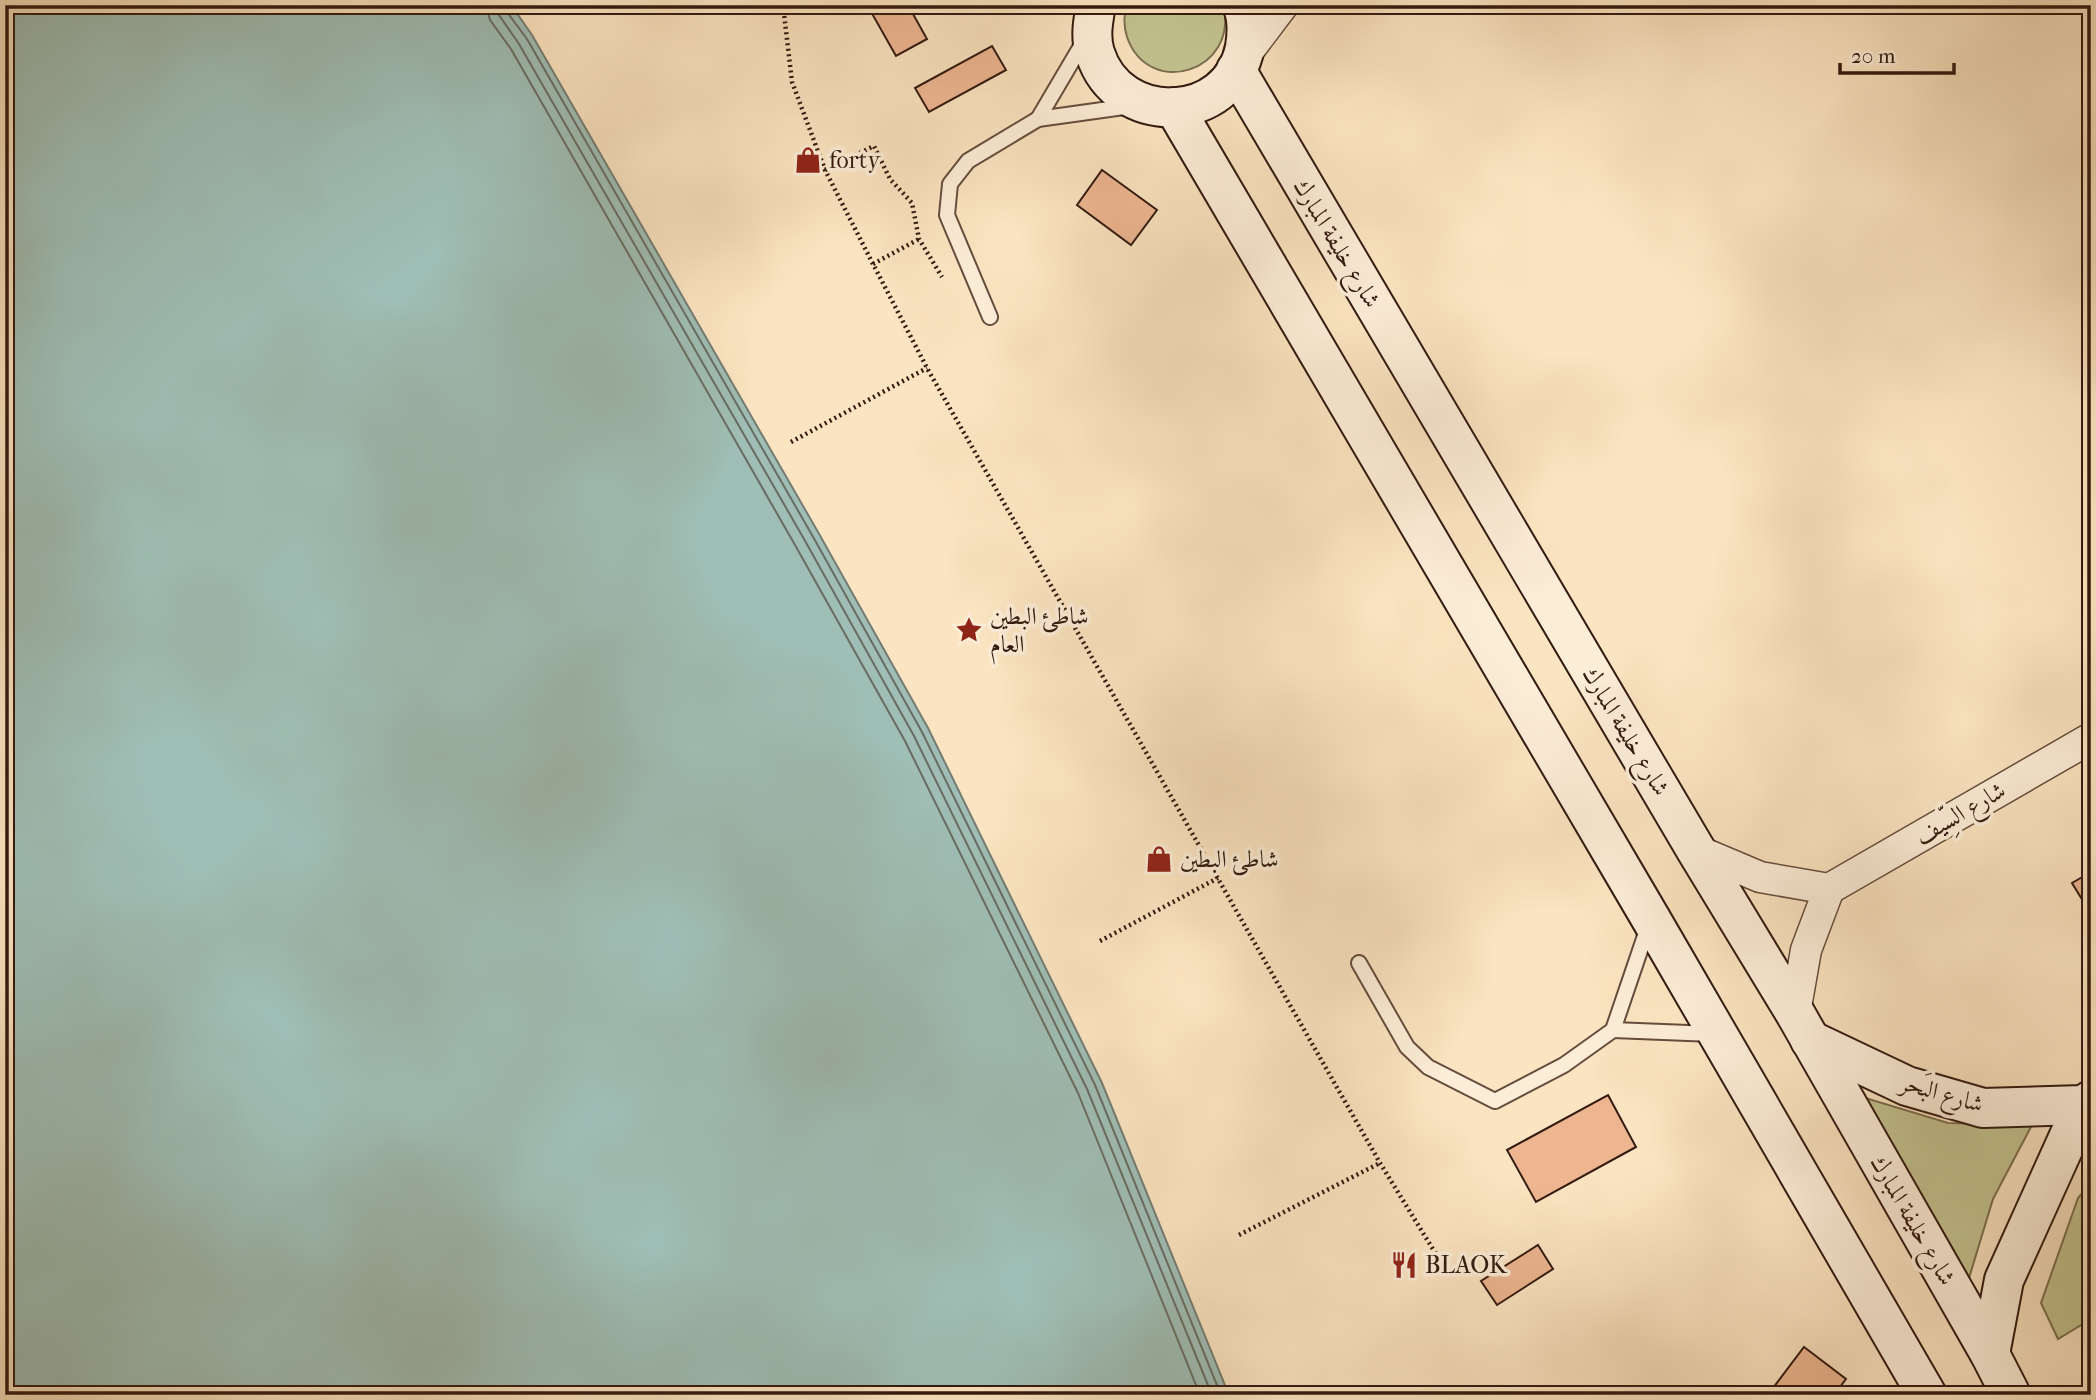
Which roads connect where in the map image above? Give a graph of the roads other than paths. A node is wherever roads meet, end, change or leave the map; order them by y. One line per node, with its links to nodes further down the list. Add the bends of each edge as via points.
1 (1242, 5): 4 (street, via 1247,35)
2 (1283, 5): 4 (street)
3 (1094, 17): 5 (street, via 1095,52 1105,74 1122,92); 6 (lane)
4 (1239, 64): 5 (street, via 1231,79 1213,95 1191,106); 9 (street, شارع خليفة المبارك)
5 (1158, 106): 6 (lane); 11 (street)
6 (1038, 119): 7 (lane, via 968,161 950,184 947,215)
7 (990, 317)
8 (2091, 738): 10 (street, شارع السِّيف)
9 (1696, 850): 10 (street, via 1760,877); 13 (street, شارع خليفة المبارك)
10 (1829, 889): 13 (street, via 1806,950)
11 (1651, 919): 14 (lane); 15 (street)
12 (1359, 962): 14 (lane, via 1407,1047 1428,1068 1495,1101 1564,1065)
13 (1802, 1026): 16 (street, شارع البَحر, via 1907,1086 1983,1108); 17 (street, شارع خليفة المبارك)
14 (1613, 1030): 15 (lane)
15 (1717, 1034): 18 (street)
16 (2087, 1102): 17 (street, شارع البَحر, via 2004,1280)
17 (1990, 1354): 19 (street, شارع خليفة المبارك)
18 (1927, 1395)
19 (2011, 1395)

